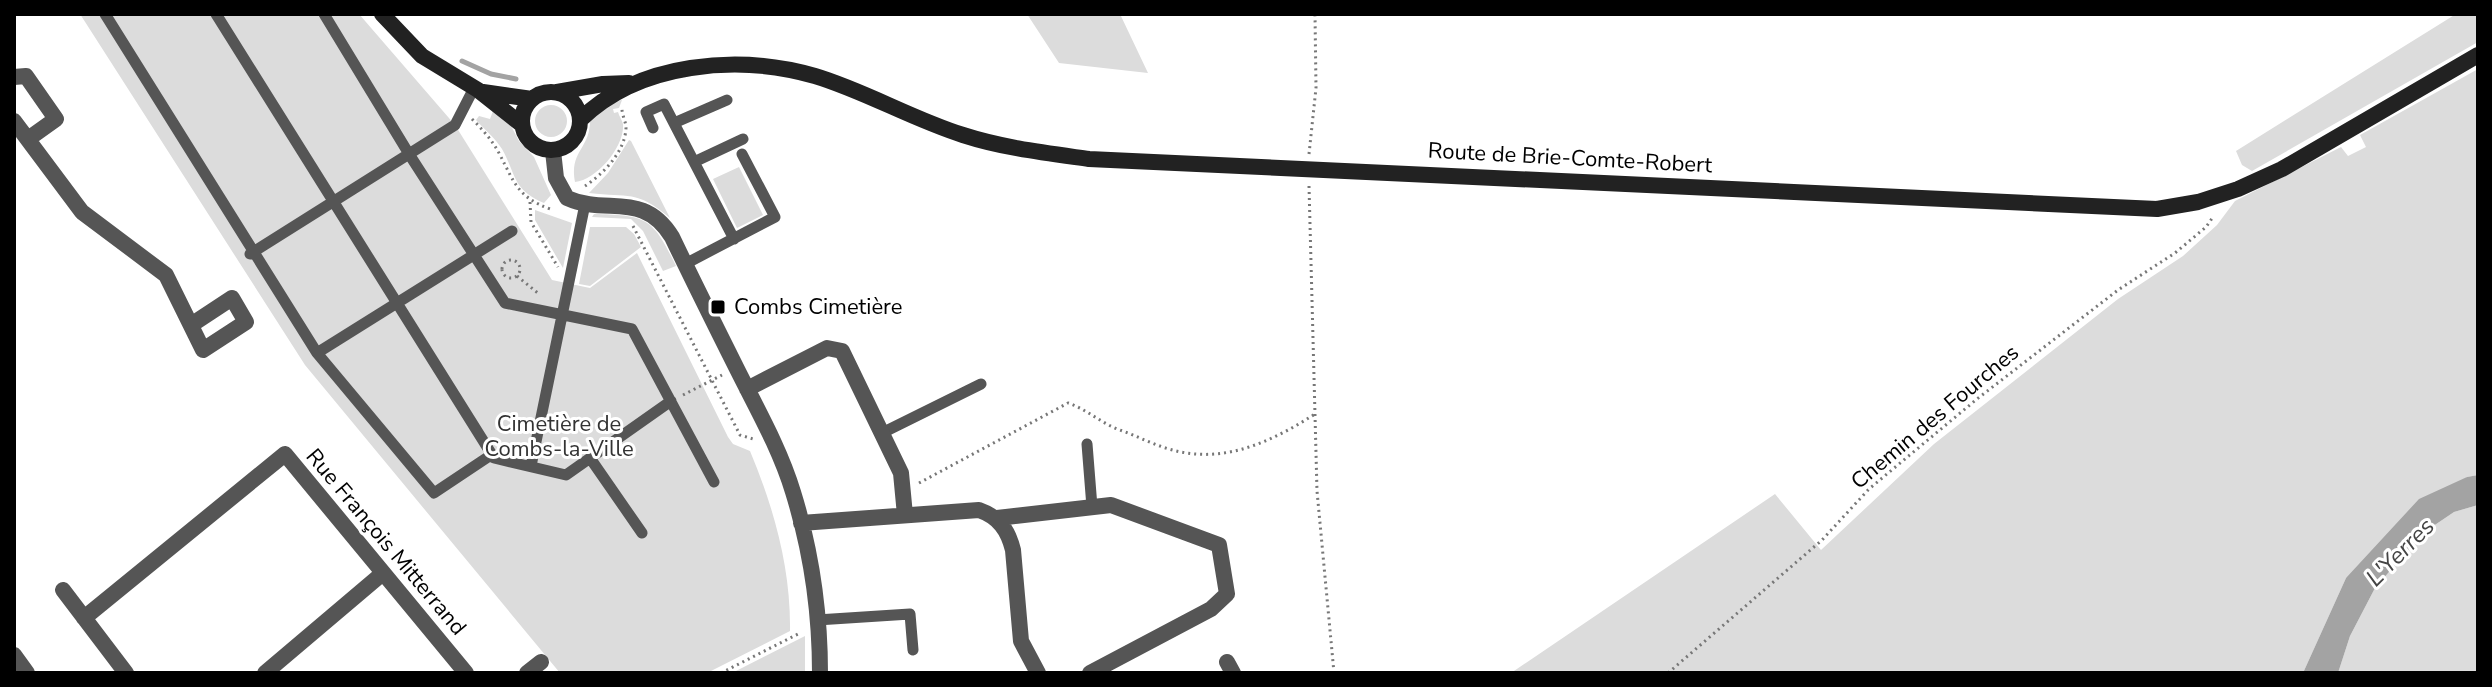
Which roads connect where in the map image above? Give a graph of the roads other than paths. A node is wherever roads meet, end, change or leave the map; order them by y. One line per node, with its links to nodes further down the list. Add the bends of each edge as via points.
1 (105, 14): 27 (lane)
2 (216, 14): 23 (lane)
3 (324, 14): 20 (lane)
4 (382, 14): 8 (main road, via 422,56)
5 (2478, 55): 7 (main road, Route de Brie-Comte-Robert, via 2282,169 2198,202 2157,209 1089,159 962,135 815,76 741,63 678,70)
6 (14, 77): 17 (street, via 26,76 56,119)
7 (639, 82): 9 (main road, Route de Brie-Comte-Robert); 12 (main road, Route de Brie-Comte-Robert, via 600,101)
8 (476, 89): 10 (main road); 15 (main road); 20 (lane, via 455,125)
9 (556, 92): 10 (main road); 12 (main road, via 571,100)
10 (532, 99): 15 (main road)
11 (727, 100): 14 (lane)
12 (580, 120): 19 (main road, via 571,142)
13 (14, 121): 17 (street)
14 (674, 123): 16 (lane, via 664,104 646,112); 22 (lane)
15 (521, 124): 19 (main road, via 533,144)
16 (653, 128)
17 (28, 139): 32 (street, via 82,212 166,275)
18 (743, 139): 22 (lane)
19 (553, 151): 24 (street, via 556,178 567,198)
20 (409, 154): 23 (lane); 28 (lane)
21 (742, 154): 26 (lane, via 775,217)
22 (694, 162): 26 (lane)
23 (333, 202): 27 (lane); 30 (lane)
24 (584, 211): 29 (street, via 631,206 649,212 666,227); 31 (lane)
25 (512, 231): 28 (lane)
26 (734, 239): 29 (lane)
27 (250, 254): 33 (lane)
28 (474, 255): 30 (lane); 31 (lane, via 505,303)
29 (685, 264): 35 (street)
30 (397, 303): 33 (lane); 39 (lane)
31 (562, 315): 36 (lane, via 632,329); 41 (lane)
32 (191, 325)
33 (317, 353): 39 (lane, via 434,493)
34 (981, 384): 37 (lane)
35 (747, 389): 37 (street, via 827,348 842,351); 46 (street, via 780,460)
36 (671, 401): 40 (lane); 42 (lane)
37 (882, 433): 44 (street, via 901,473)
38 (1087, 444): 43 (lane)
39 (491, 455): 41 (lane)
40 (590, 458): 41 (lane, via 566,475); 47 (lane)
41 (531, 466)
42 (714, 482)
43 (1092, 507): 45 (street); 62 (street, via 1111,505 1219,545 1227,594 1211,609)
44 (905, 515): 45 (street, via 979,510); 46 (street)
45 (997, 518): 61 (street, via 1013,550 1021,641)
46 (801, 523): 51 (street, via 809,554)
47 (642, 533)
48 (383, 573): 50 (street, Rue François Mitterrand, via 285,454); 57 (street); 58 (street, Rue François Mitterrand)
49 (63, 590): 50 (street)
50 (84, 618): 56 (street)
51 (812, 626): 52 (lane, via 910,614); 60 (street)
52 (913, 650)
53 (14, 655): 55 (street)
54 (541, 662): 59 (street)
55 (27, 673)
56 (126, 673)
57 (265, 673)
58 (466, 673)
59 (527, 673)
60 (820, 673)
61 (1038, 673)
62 (1090, 673)

